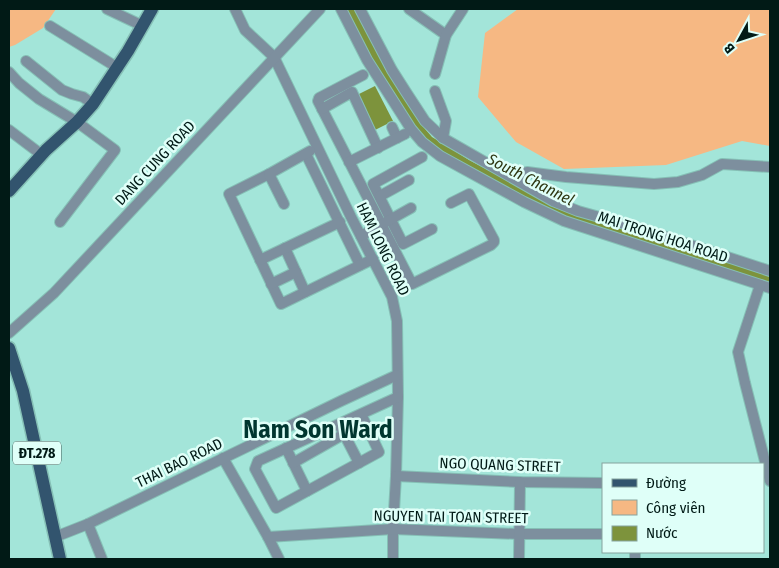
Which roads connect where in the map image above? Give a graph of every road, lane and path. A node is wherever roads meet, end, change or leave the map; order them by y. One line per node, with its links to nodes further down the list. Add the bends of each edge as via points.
1 (107, 9): 10 (street)
2 (152, 9): 10 (main road)
3 (235, 9): 12 (street, via 245,30)
4 (320, 9): 12 (street, DANG CUNG ROAD)
5 (341, 9): 53 (street, MAI TRONG HOA ROAD, via 367,60 411,129 440,156 564,221)
6 (360, 9): 24 (street, via 406,92 425,121)
7 (409, 9): 11 (street)
8 (463, 9): 11 (street)
9 (50, 26): 14 (street)
10 (143, 26): 14 (main road)
11 (446, 35): 16 (street)
12 (274, 57): 25 (street, HAM LONG ROAD); 56 (street, DANG CUNG ROAD, via 54,293)
13 (26, 60): 19 (street, via 62,90)
14 (118, 68): 19 (main road)
15 (9, 72): 21 (street, via 39,99)
16 (435, 74)
17 (363, 75): 20 (street, via 319,98)
18 (435, 91): 24 (street, via 446,121)
19 (93, 104): 21 (main road)
20 (322, 109): 26 (street, via 352,92); 30 (street)
21 (77, 122): 28 (main road); 41 (street, via 115,150)
22 (392, 127): 26 (street, via 401,136)
23 (10, 134): 28 (street)
24 (443, 138): 33 (street)
25 (318, 147): 27 (street); 45 (street, HAM LONG ROAD)
26 (378, 148): 30 (street)
27 (306, 154): 32 (street); 42 (street)
28 (42, 155): 35 (main road)
29 (422, 156): 36 (street, via 373,184)
30 (349, 162): 43 (street)
31 (770, 167): 33 (street, via 722,164 702,175 654,184 527,172)
32 (269, 174): 38 (street); 48 (street, via 229,194)
33 (511, 176): 50 (street, via 564,206)
34 (410, 180): 36 (street)
35 (11, 185)
36 (380, 196): 40 (street)
37 (451, 203): 43 (street, via 469,194 494,242 412,284)
38 (284, 204)
39 (411, 208): 40 (street)
40 (391, 219): 43 (street); 44 (street, via 403,244)
41 (60, 222)
42 (340, 222): 46 (street); 49 (street)
43 (381, 225): 45 (street)
44 (432, 229)
45 (361, 236): 47 (street, HAM LONG ROAD)
46 (285, 248): 48 (street); 51 (street)
47 (372, 259): 49 (street); 58 (street, HAM LONG ROAD, via 397,313)
48 (260, 260): 52 (street)
49 (360, 265): 55 (street)
50 (770, 271)
51 (296, 272): 52 (street); 55 (street)
52 (271, 284): 55 (street, via 280,304)
53 (760, 284): 54 (street, MAI TRONG HOA ROAD); 64 (street, via 738,352)
54 (770, 288)
55 (305, 292)
56 (9, 333)
57 (9, 348): 77 (main road, ĐT.278)
58 (398, 375): 59 (street, HAM LONG ROAD); 65 (street, THAI BAO ROAD)
59 (398, 397): 60 (street); 68 (street, HAM LONG ROAD)
60 (361, 414): 61 (street); 66 (street, via 379,452)
61 (339, 424): 62 (street); 63 (street)
62 (344, 434): 66 (street); 67 (street)
63 (286, 448): 67 (street); 72 (street, via 258,461 255,469 276,508)
64 (767, 454): 69 (street)
65 (223, 458): 73 (street, THAI BAO ROAD); 78 (street)
66 (359, 462): 72 (street)
67 (293, 463): 72 (street)
68 (396, 476): 70 (street, NGO QUANG STREET); 74 (street, HAM LONG ROAD)
69 (770, 481)
70 (520, 482): 71 (street, NGO QUANG STREET); 75 (street)
71 (602, 483)
72 (307, 491)
73 (88, 524): 77 (street, THAI BAO ROAD); 80 (street)
74 (393, 529): 75 (street, NGUYEN TAI TOAN STREET); 78 (street, NGUYEN TAI TOAN STREET); 82 (street, HAM LONG ROAD)
75 (519, 534): 76 (street, NGUYEN TAI TOAN STREET); 83 (street)
76 (602, 534)
77 (55, 537): 79 (main road, ĐT.278)
78 (268, 537): 81 (street)
79 (60, 559)
80 (102, 559)
81 (278, 559)
82 (393, 559)
83 (518, 559)

